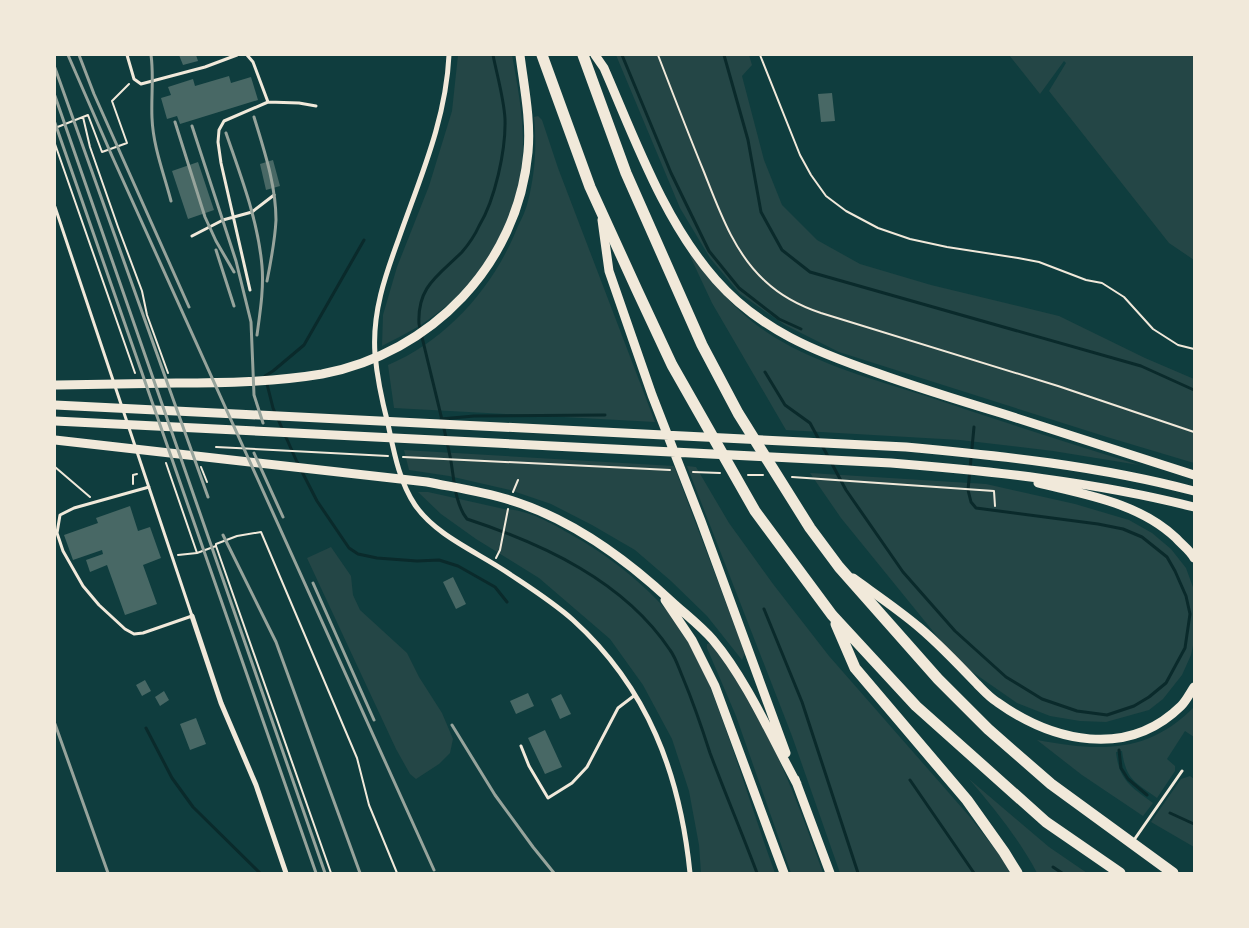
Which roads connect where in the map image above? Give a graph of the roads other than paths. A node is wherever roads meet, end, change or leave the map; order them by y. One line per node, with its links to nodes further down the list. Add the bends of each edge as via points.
1 (127, 55): 2 (lane, via 134,79 141,84)
2 (237, 55)
3 (247, 55): 9 (lane, via 253,62)
4 (449, 55): 32 (street, via 446,94 436,132 381,288 375,320 375,354 393,448 407,490 416,506 436,527 545,597 572,619 604,651)
5 (520, 55): 17 (main road, via 528,113 528,151 524,180 510,228 475,285 424,331 385,354 351,366 290,378 241,382)
6 (542, 55): 13 (highway)
7 (583, 55): 27 (highway, via 626,174 702,345 778,479)
8 (594, 55): 22 (main road, via 604,68 680,230 718,282 758,319 784,336 920,389)
9 (268, 102): 10 (lane); 14 (lane, via 224,121 219,130 221,163)
10 (316, 106)
11 (274, 196): 14 (lane, via 252,212)
12 (55, 206): 23 (lane)
13 (601, 212): 29 (highway, via 672,365 755,511); 35 (main road, via 609,271)
14 (233, 218): 15 (lane); 16 (lane)
15 (192, 236)
16 (250, 290)
17 (55, 385)
18 (55, 405): 24 (main road, via 906,447 1022,458 1120,474)
19 (55, 421): 21 (main road, via 829,459)
20 (55, 440): 28 (main road, via 473,490 547,514 593,540)
21 (974, 470): 25 (main road, via 1100,488); 26 (main road, via 1078,493 1135,510 1168,531)
22 (1194, 475)
23 (149, 486): 30 (lane); 30 (lane, via 74,508 60,516 57,533 63,551 83,586 125,629 143,634)
24 (1194, 491)
25 (1194, 507)
26 (1194, 558)
27 (839, 567): 31 (main road, via 920,628 996,702 1032,723 1060,734 1089,740 1122,738 1142,732 1182,705); 36 (highway, via 938,679 988,729 1052,784)
28 (654, 586): 35 (main road, via 712,639 742,683); 39 (main road, via 692,640 715,686)
29 (832, 615): 41 (highway, via 855,668 966,800); 42 (highway, via 916,706 1046,822)
30 (192, 616): 37 (street, via 221,703 256,785)
31 (1194, 687)
32 (636, 694): 33 (lane, via 618,708 587,767 572,783 548,798); 38 (street, via 657,736 674,784)
33 (521, 746)
34 (1182, 771): 36 (lane)
35 (797, 784): 40 (main road)
36 (1132, 844): 43 (highway)
37 (286, 873)
38 (690, 873)
39 (784, 873)
40 (830, 873)
41 (1017, 873)
42 (1120, 873)
43 (1173, 873)

